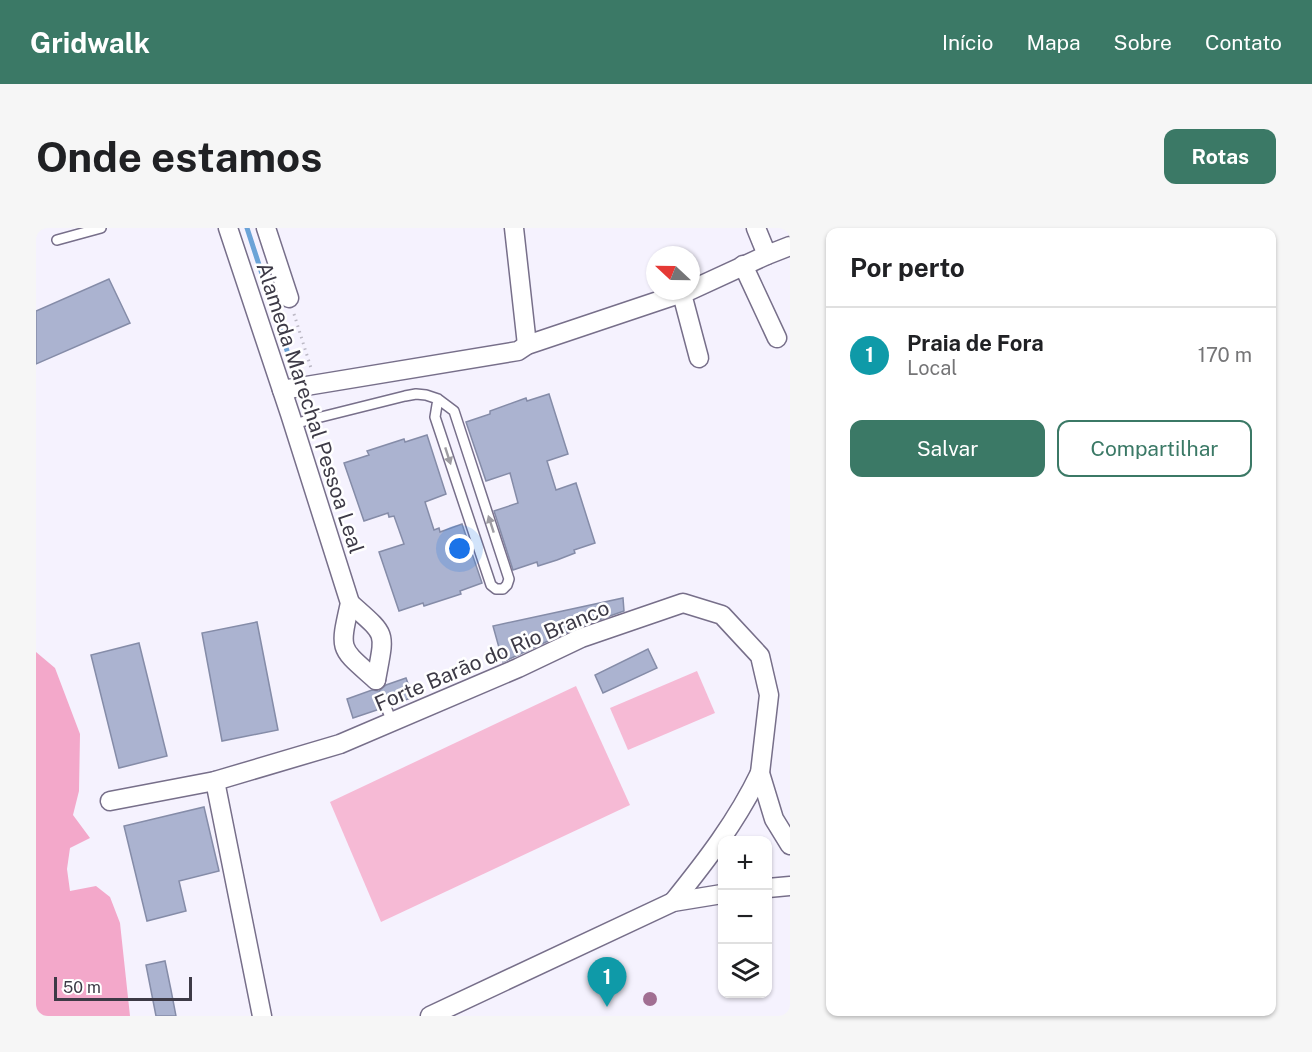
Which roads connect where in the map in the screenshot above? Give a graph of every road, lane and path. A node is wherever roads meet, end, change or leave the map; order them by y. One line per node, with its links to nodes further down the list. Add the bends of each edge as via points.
1 (100, 228): 6 (lane)
2 (228, 228): 18 (street, Alameda Marechal Pessoa Leal)
3 (266, 228): 11 (street, Alameda Marechal Pessoa Leal)
4 (514, 228): 15 (street)
5 (756, 228): 8 (street)
6 (57, 240)
7 (790, 246): 8 (street)
8 (767, 255): 9 (street)
9 (743, 266): 10 (street); 14 (street)
10 (700, 286)
11 (289, 298): 17 (path)
12 (663, 300): 15 (street)
13 (688, 300): 16 (street)
14 (777, 338)
15 (527, 345): 17 (street, via 518,351)
16 (699, 358)
17 (316, 385): 18 (street)
18 (282, 390): 20 (street, Alameda Marechal Pessoa Leal)
19 (438, 399): 19 (lane, one-way to 19, via 435,417 491,585 502,589 509,579 454,411); 20 (lane, via 405,396)
20 (293, 424): 21 (street, Alameda Marechal Pessoa Leal)
21 (350, 603): 21 (street, Alameda Marechal Pessoa Leal, via 377,626 383,638 377,684 343,647)
22 (759, 773): 23 (street, Forte Barão do Rio Branco, via 769,695 760,656 722,615 683,603 581,638 389,715 340,744); 25 (street, Forte Barão do Rio Branco, via 774,819); 29 (street, Forte Barão do Rio Branco, via 747,800 711,855)
23 (215, 781): 24 (street, Forte Barão do Rio Branco); 30 (street)
24 (110, 801)
25 (790, 845)
26 (790, 886): 27 (street)
27 (772, 888)
28 (718, 895): 29 (street, Forte Barão do Rio Branco)
29 (673, 902): 31 (street, Forte Barão do Rio Branco)
30 (262, 1016)
31 (430, 1016)

